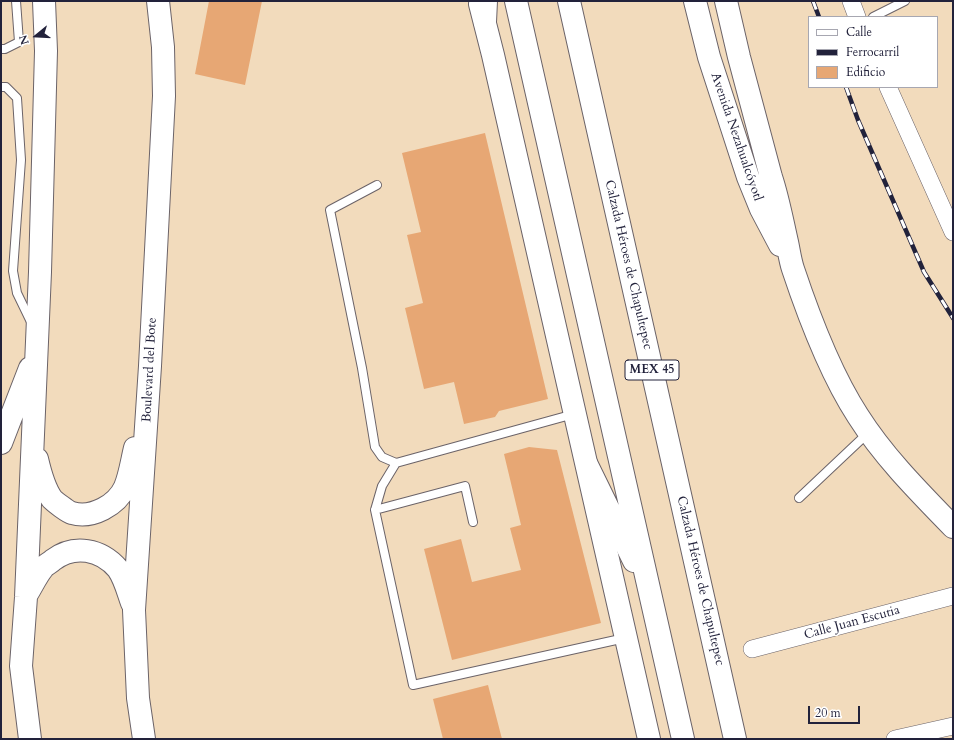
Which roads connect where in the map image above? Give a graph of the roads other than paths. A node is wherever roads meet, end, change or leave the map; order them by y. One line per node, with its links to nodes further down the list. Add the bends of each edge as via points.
1 (16, 1): 14 (lane, via 19,42)
2 (44, 1): 21 (main road, via 46,51)
3 (479, 1): 11 (main road)
4 (516, 1): 33 (main road)
5 (569, 1): 44 (main road, Calzada Héroes de Chapultepec / MEX 45)
6 (695, 1): 20 (main road, Avenida Nezahualcóyotl, via 709,56 748,176 761,209)
7 (726, 1): 20 (main road, Avenida Nezahualcóyotl)
8 (851, 1): 12 (street)
9 (905, 1): 13 (lane)
10 (159, 3): 22 (main road, Boulevard del Bote, via 164,96)
11 (485, 11): 23 (main road)
12 (857, 16)
13 (875, 16)
14 (1, 49)
15 (1, 87): 21 (lane, via 6,87 18,98 21,160 13,271 17,293)
16 (889, 88): 18 (street)
17 (377, 185): 27 (lane, via 330,210 375,447 382,457)
18 (947, 201): 19 (street)
19 (953, 232)
20 (793, 267): 24 (main road, Avenida Nezahualcóyotl, via 840,385)
21 (37, 342): 25 (main road); 26 (main road)
22 (148, 400): 26 (main road, via 125,488 112,503 97,513 71,513 52,498); 36 (main road, Boulevard del Bote)
23 (575, 414): 27 (lane); 28 (main road)
24 (869, 432): 29 (lane); 32 (main road, Avenida Nezahualcóyotl, via 902,473)
25 (1, 443)
26 (33, 446): 35 (main road)
27 (396, 463): 30 (lane, via 382,486)
28 (587, 465): 33 (main road); 37 (main road)
29 (799, 498)
30 (375, 510): 31 (lane, via 465,486); 37 (lane, via 413,685)
31 (473, 522)
32 (953, 526)
33 (650, 594): 43 (main road)
34 (953, 596): 38 (street, Calle Juan Escutia)
35 (26, 597): 36 (main road, via 43,568 58,556 85,550 106,558 118,570); 40 (main road, via 21,666)
36 (134, 610): 41 (main road, Boulevard del Bote, via 138,698)
37 (626, 637): 42 (main road)
38 (752, 649)
39 (953, 726): 45 (street)
40 (30, 739)
41 (144, 739)
42 (649, 739)
43 (683, 739)
44 (736, 739)
45 (896, 739)

